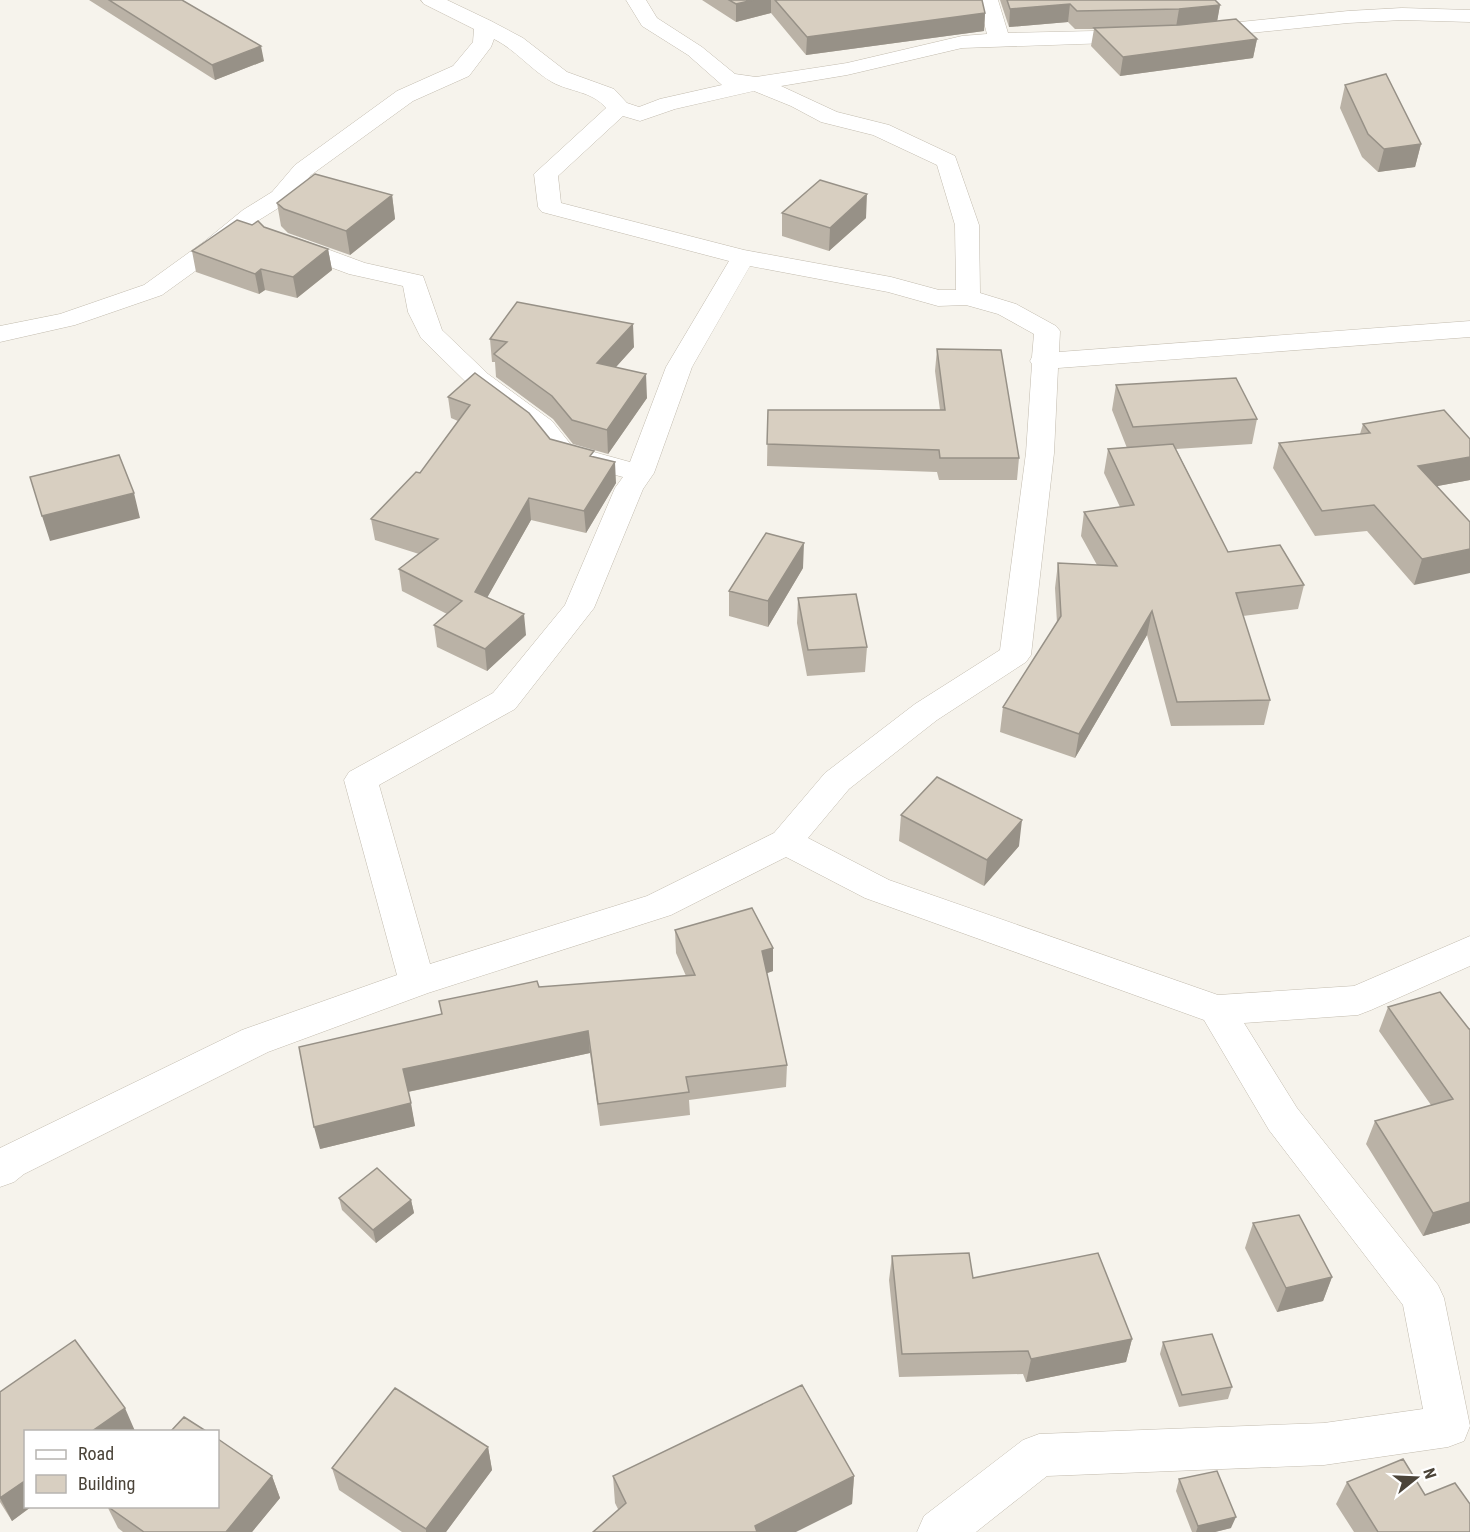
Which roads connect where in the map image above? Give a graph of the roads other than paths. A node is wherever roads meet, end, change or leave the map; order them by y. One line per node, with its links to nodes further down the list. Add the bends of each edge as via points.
1 (431, 0): 5 (street)
2 (636, 0): 9 (street, via 649,22 695,51 728,80)
3 (988, 0): 8 (street)
4 (1470, 16): 6 (street, via 1348,17)
5 (484, 25): 10 (street, via 516,42 559,77 606,94); 11 (street, via 484,43 461,70 405,96 303,170 280,197)
6 (1176, 35)
7 (1153, 36): 8 (street)
8 (999, 39): 9 (street, via 962,42 847,69)
9 (756, 84): 10 (street, via 640,114); 13 (street, via 829,117 880,130 947,161 967,225)
10 (620, 108): 12 (street, via 546,174 550,207)
11 (251, 215): 15 (street, via 153,290 66,320); 17 (street, via 278,240 358,269 414,281 430,333 479,380 542,427 562,452)
12 (743, 257): 13 (street, via 891,285 938,298); 17 (street, via 679,367)
13 (967, 297): 16 (street, via 1007,309 1047,331)
14 (1470, 329): 16 (street)
15 (0, 334)
16 (1044, 361): 18 (street, via 1040,453 1015,655 926,712 837,781)
17 (640, 473): 20 (street, via 629,488 579,608 504,701 361,780)
18 (786, 842): 20 (street, via 659,906); 21 (street, via 877,889)
19 (1470, 950): 21 (street, via 1358,1000)
20 (417, 982): 22 (street, via 255,1041)
21 (1216, 1010): 23 (street, via 1283,1119 1423,1298)
22 (0, 1170)
23 (1459, 1428): 24 (street, via 1324,1444 1039,1455)
24 (939, 1532)

